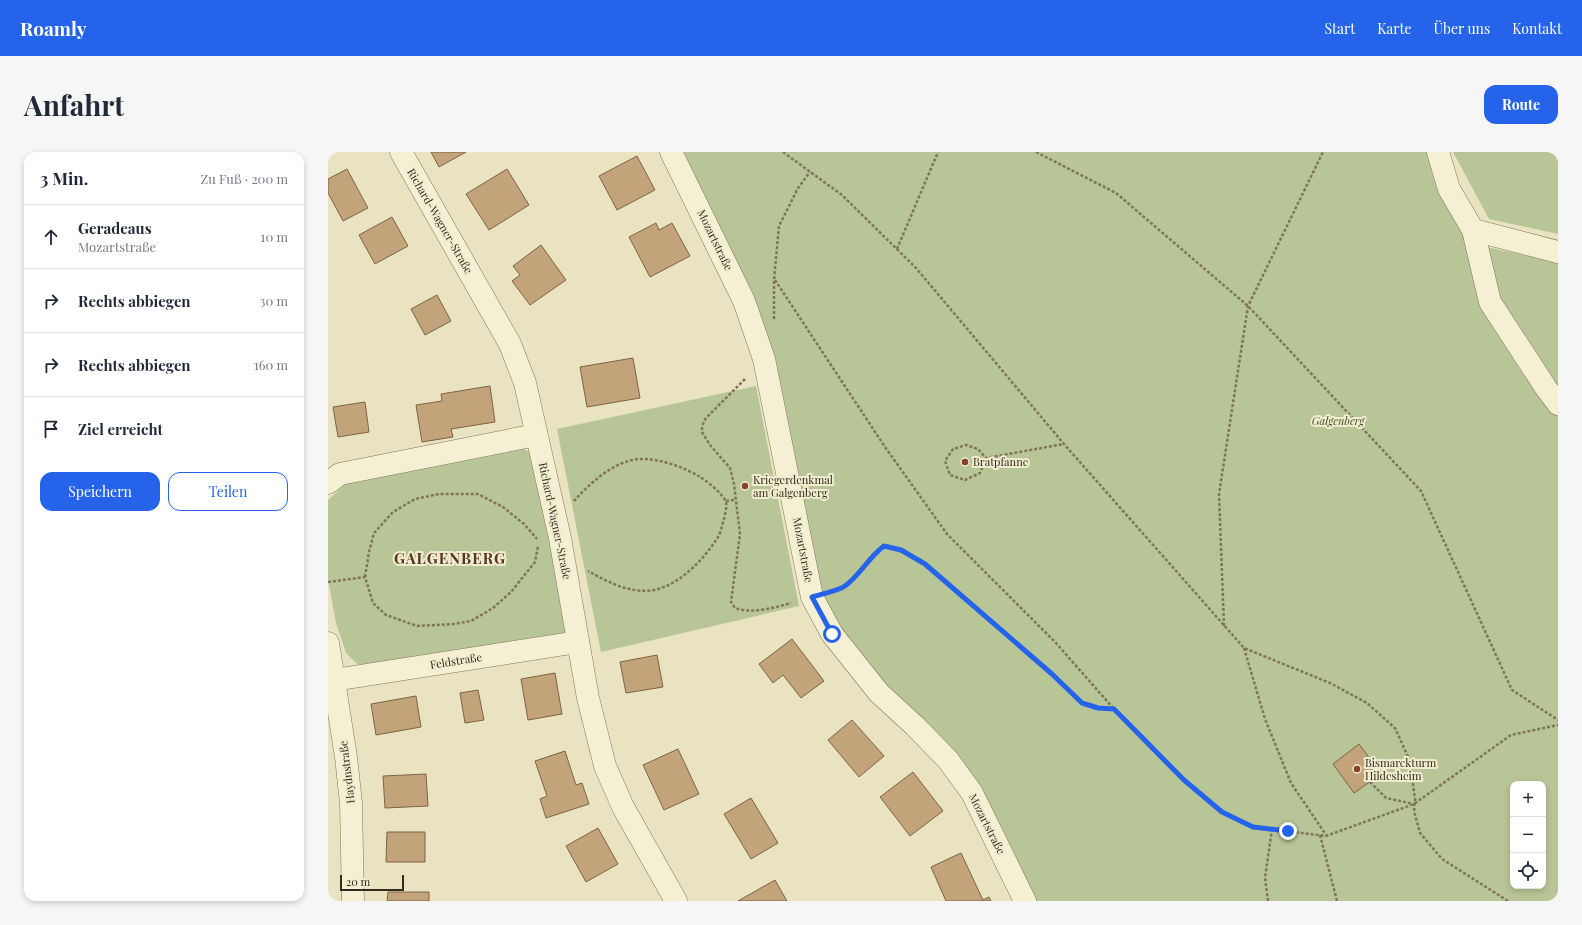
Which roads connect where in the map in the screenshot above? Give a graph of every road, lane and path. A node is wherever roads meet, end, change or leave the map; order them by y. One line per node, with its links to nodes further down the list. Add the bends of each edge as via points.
1 (401, 152): 17 (street, Richard-Wagner-Straße, via 510,344 525,383)
2 (672, 152): 15 (street, Mozartstraße, via 744,301)
3 (783, 152): 8 (path)
4 (938, 152): 10 (path)
5 (1036, 152): 13 (path, via 1116,193)
6 (1323, 152): 13 (path)
7 (1438, 152): 9 (street, via 1449,189)
8 (810, 172): 10 (path, via 842,195); 12 (path, via 798,188 779,226)
9 (1473, 230): 11 (street); 16 (street, via 1490,302)
10 (896, 250): 18 (path, via 916,268)
11 (1558, 252)
12 (774, 280): 14 (path); 33 (path, via 885,447 948,534 1056,643)
13 (1248, 306): 28 (path, via 1219,494); 34 (path, via 1421,491 1512,690)
14 (773, 325)
15 (764, 359): 21 (path, via 706,418 702,426 702,432 710,445 730,468); 27 (street, Mozartstraße)
16 (1558, 404)
17 (536, 435): 20 (street, via 340,474); 23 (street, Richard-Wagner-Straße)
18 (1064, 444): 19 (path); 28 (path)
19 (986, 458): 19 (path, via 978,449 966,445 953,449 945,461 950,475 965,480 980,473)
20 (328, 483)
21 (735, 500): 22 (path); 27 (path, via 740,534 731,602 734,608 744,611 774,608)
22 (726, 501): 23 (path, via 708,482 685,468 639,459 607,472 586,487); 24 (path, via 726,512 719,535 701,560 678,580 654,590 630,590 607,582)
23 (557, 523): 24 (street, Richard-Wagner-Straße)
24 (563, 557): 29 (street, Richard-Wagner-Straße)
25 (365, 577): 25 (path, via 373,603 386,615 417,626 471,621 493,608 511,592 535,562 539,541 524,524 503,507 478,494 439,494 415,499 393,512 374,533); 26 (path)
26 (328, 582)
27 (812, 597): 33 (path, via 844,587 873,554 884,546 901,550 931,569 1082,703); 43 (street, Mozartstraße, via 832,634 879,693 942,754 972,793)
28 (1224, 626): 31 (path)
29 (578, 642): 32 (street, Feldstraße); 42 (street, Richard-Wagner-Straße, via 588,698 605,766 623,807)
30 (328, 643): 32 (street, Haydnstraße)
31 (1244, 648): 37 (path, via 1330,683 1368,703 1390,723 1395,728 1410,761); 40 (path, via 1265,719 1291,783)
32 (334, 680): 41 (street, Haydnstraße, via 351,803)
33 (1114, 709): 38 (path, via 1184,780 1222,812 1253,827)
34 (1558, 720)
35 (1558, 725): 37 (path, via 1511,735)
36 (1370, 782): 37 (path, via 1386,798)
37 (1414, 804): 40 (path); 46 (path, via 1420,833 1442,859)
38 (1272, 829): 39 (path); 44 (path, via 1265,878)
39 (1320, 835): 40 (path); 45 (path)
40 (1326, 836)
41 (353, 901)
42 (676, 901)
43 (1025, 901)
44 (1268, 901)
45 (1337, 901)
46 (1508, 901)

